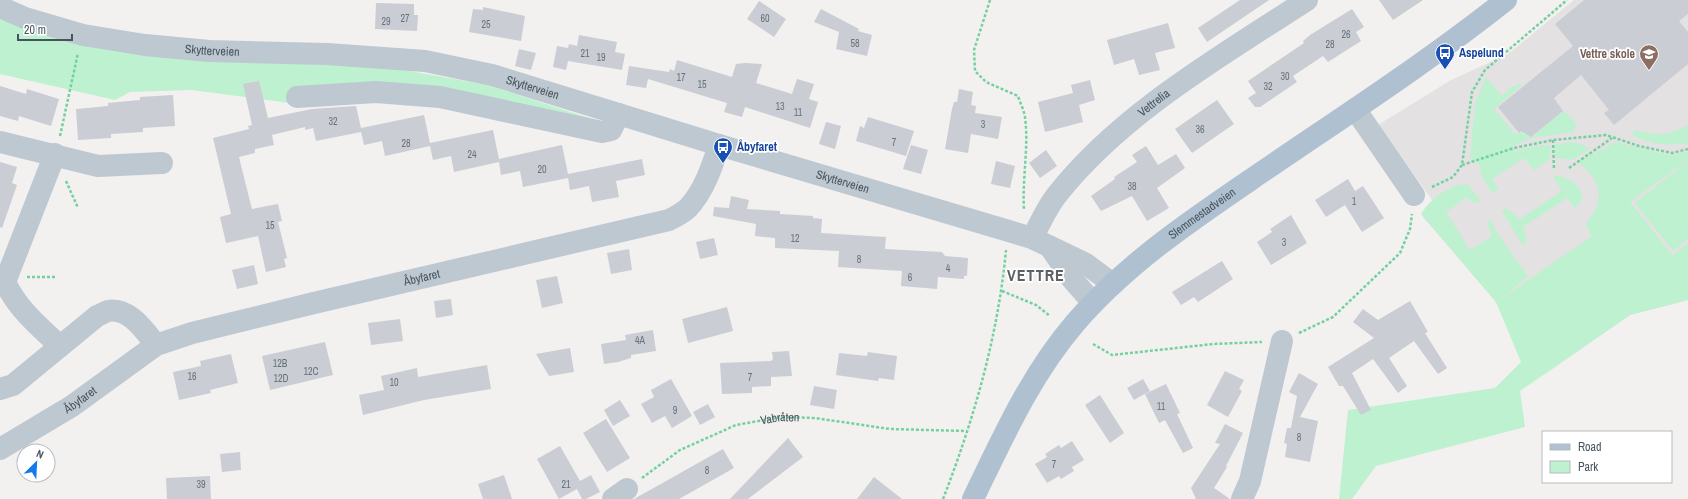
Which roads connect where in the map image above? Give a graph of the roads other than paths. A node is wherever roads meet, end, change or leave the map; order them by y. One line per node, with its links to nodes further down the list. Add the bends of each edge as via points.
1 (1307, 0): 12 (street, Vettrelia, via 1168,92 1117,133 1057,196)
2 (1506, 0): 5 (main road, Slemmestadveien, via 1434,56)
3 (0, 7): 6 (street, Skytterveien, via 25,18 83,36 145,45 425,61 492,75)
4 (297, 97): 6 (street, via 376,92 440,97 602,132 611,130)
5 (1355, 109): 11 (street); 14 (main road, Slemmestadveien, via 1178,229)
6 (620, 114): 8 (street, Skytterveien)
7 (0, 142): 9 (street)
8 (719, 145): 12 (street, Skytterveien, via 1009,230); 17 (street, Åbyfaret, via 699,192 688,208 669,220 314,303 192,333)
9 (55, 154): 10 (street, via 98,166); 13 (street)
10 (162, 163)
11 (1414, 195)
12 (1041, 242): 14 (street, Skytterveien, via 1086,264); 15 (street)
13 (4, 280): 18 (street, via 10,293 33,321)
14 (1113, 284): 15 (main road, Slemmestadveien)
15 (1093, 303): 21 (main road, Slemmestadveien, via 1042,366)
16 (1282, 341): 22 (street, via 1250,481)
17 (156, 345): 18 (street, via 134,310 108,311 97,316); 20 (street, Åbyfaret, via 72,406)
18 (60, 346): 19 (street, via 17,382)
19 (0, 390)
20 (0, 449)
21 (973, 499)
22 (1242, 499)

